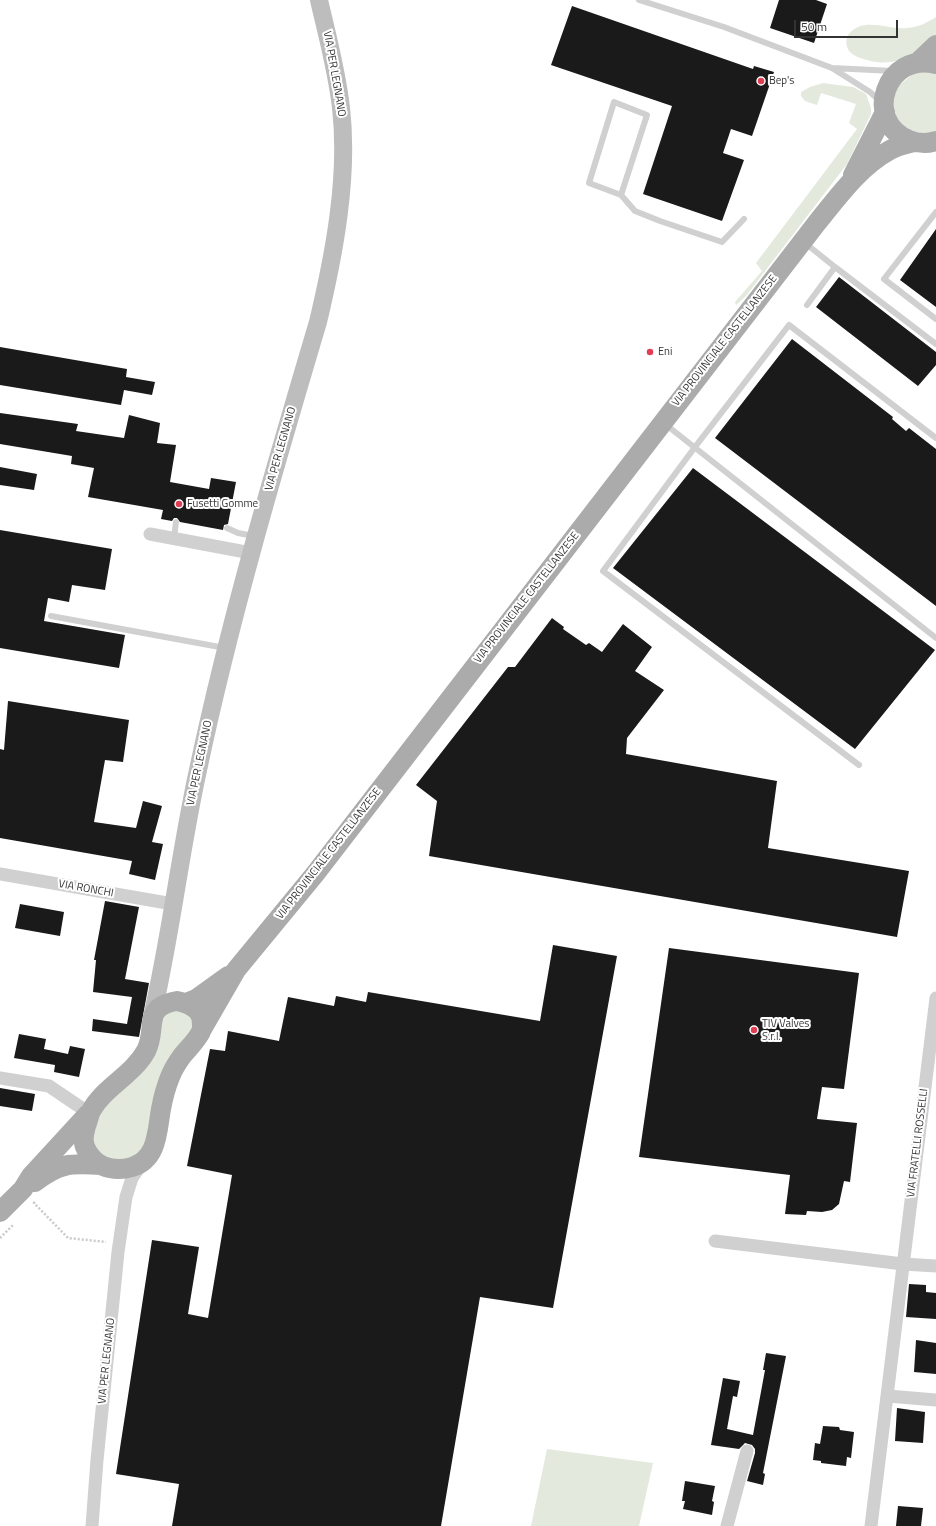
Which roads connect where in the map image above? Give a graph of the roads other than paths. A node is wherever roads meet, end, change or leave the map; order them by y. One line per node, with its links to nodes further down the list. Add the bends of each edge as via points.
1 (319, 0): 25 (street, VIA PER LEGNANO, via 338,84 343,130 337,217 318,322)
2 (639, 0): 5 (lane)
3 (936, 45): 4 (main road)
4 (927, 63): 6 (main road, via 907,66)
5 (832, 68): 6 (lane); 7 (lane, via 870,92)
6 (899, 71): 7 (main road, via 887,87)
7 (884, 108): 8 (main road, via 889,122 904,138); 9 (main road)
8 (930, 142): 9 (main road, via 891,149 869,164)
9 (850, 182): 13 (main road, VIA PROVINCIALE CASTELLANZESE)
10 (621, 195): 10 (lane, via 647,115 614,102 589,183); 12 (lane, via 635,211 722,242)
11 (936, 212): 16 (lane, via 884,278)
12 (744, 219)
13 (803, 241): 14 (lane); 18 (main road, VIA PROVINCIALE CASTELLANZESE)
14 (836, 267): 15 (lane); 17 (lane)
15 (807, 305)
16 (936, 319)
17 (936, 344)
18 (662, 422): 20 (lane); 33 (main road, VIA PROVINCIALE CASTELLANZESE, via 316,874)
19 (936, 438): 20 (lane, via 789,325)
20 (695, 447): 27 (lane); 29 (lane, via 603,571)
21 (176, 522): 24 (lane)
22 (228, 528): 25 (lane)
23 (150, 534): 24 (street)
24 (174, 538): 25 (street)
25 (254, 545): 28 (street, VIA PER LEGNANO)
26 (51, 616): 28 (lane)
27 (936, 638)
28 (225, 648): 31 (street, VIA PER LEGNANO, via 197,771)
29 (859, 765)
30 (0, 874): 31 (street, VIA RONCHI)
31 (173, 904): 32 (street, VIA PER LEGNANO)
32 (164, 967): 35 (street, VIA PER LEGNANO, via 166,990); 36 (street, VIA PER LEGNANO)
33 (236, 970): 35 (main road, VIA PROVINCIALE CASTELLANZESE, via 196,999); 37 (main road, VIA PROVINCIALE CASTELLANZESE)
34 (936, 998): 46 (street, VIA FRATELLI ROSSELLI)
35 (182, 1002): 36 (main road, VIA PROVINCIALE CASTELLANZESE, via 166,1003 158,1008); 37 (main road, via 196,1008 201,1016)
36 (152, 1017): 39 (main road, via 146,1051 135,1066)
37 (202, 1029): 40 (main road, VIA PROVINCIALE CASTELLANZESE, via 170,1078 157,1140)
38 (0, 1078): 39 (street, via 49,1086)
39 (85, 1109): 41 (main road, via 85,1146 89,1154); 42 (main road, via 31,1176)
40 (146, 1159): 41 (main road, via 122,1170); 43 (street, VIA PER LEGNANO, via 132,1178)
41 (106, 1167): 42 (main road, via 69,1164 57,1168 30,1186); 43 (street, VIA PER LEGNANO, via 120,1177)
42 (28, 1196): 44 (main road)
43 (126, 1197): 51 (street, VIA PER LEGNANO, via 97,1452)
44 (0, 1212)
45 (715, 1241): 46 (street)
46 (903, 1264): 47 (street); 48 (street, VIA FRATELLI ROSSELLI)
47 (936, 1266)
48 (888, 1396): 49 (street); 53 (street, VIA FRATELLI ROSSELLI)
49 (936, 1400)
50 (747, 1451): 52 (street)
51 (92, 1526)
52 (727, 1526)
53 (871, 1526)

